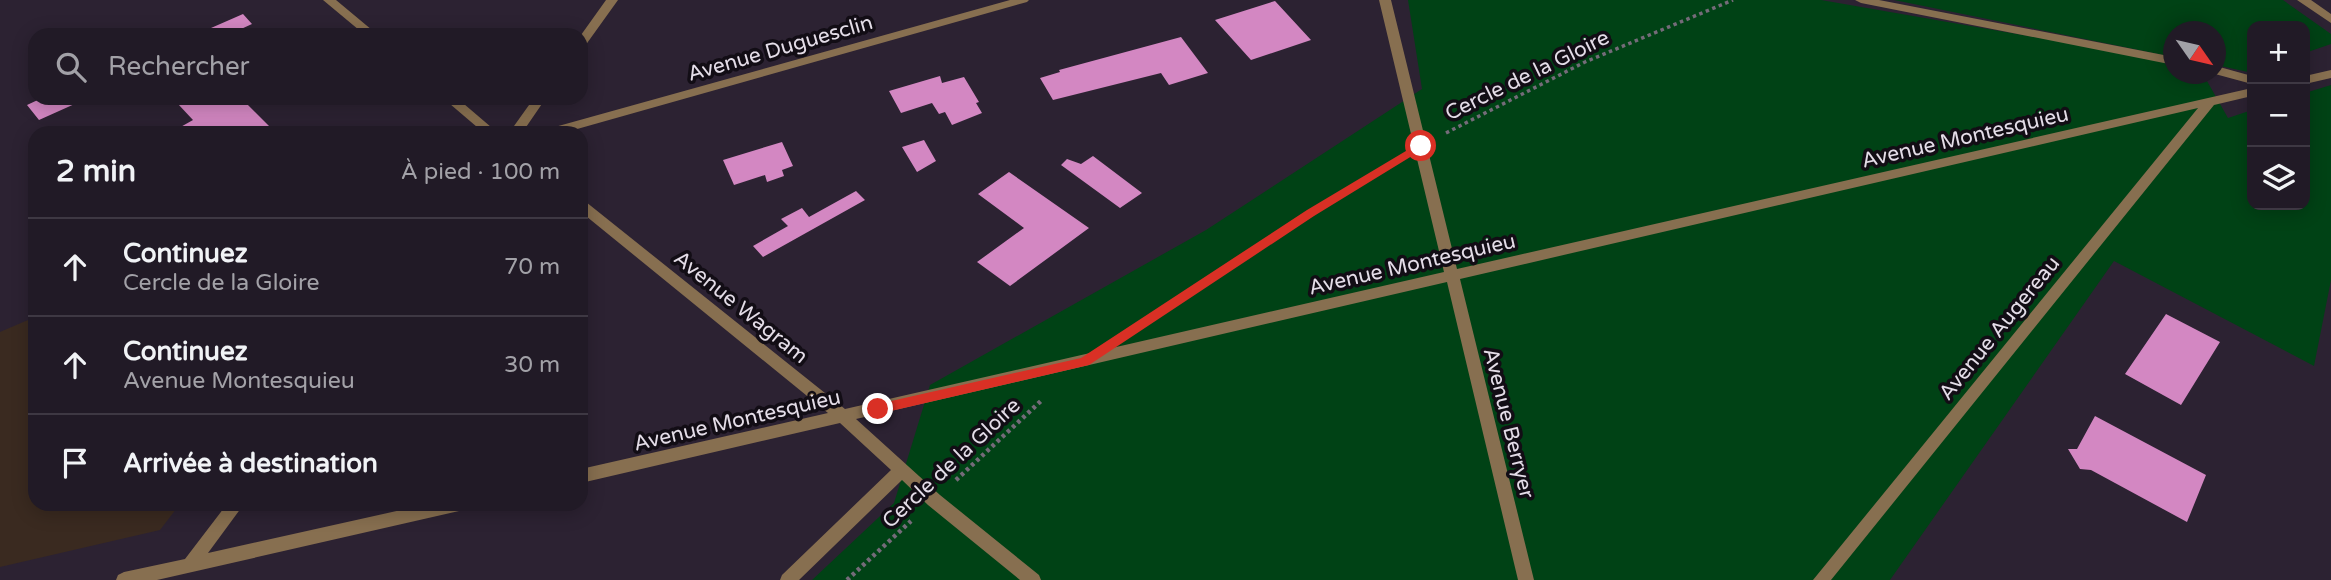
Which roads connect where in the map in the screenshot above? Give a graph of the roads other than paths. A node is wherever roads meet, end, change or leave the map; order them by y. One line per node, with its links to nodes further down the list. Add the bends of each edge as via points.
1 (329, 0): 8 (street)
2 (612, 0): 9 (street)
3 (1023, 0): 21 (street, Avenue Duguesclin)
4 (1385, 0): 23 (street, Avenue Berryer)
5 (1861, 0): 10 (street)
6 (2303, 0): 7 (street)
7 (2331, 19)
8 (363, 28)
9 (588, 33)
10 (2163, 59)
11 (2226, 73): 13 (street)
12 (2331, 74): 14 (street)
13 (2247, 79)
14 (2310, 79)
15 (2247, 93): 16 (street, Avenue Montesquieu)
16 (2210, 102): 23 (street, Avenue Montesquieu); 34 (street, Avenue Augereau)
17 (458, 105): 19 (street)
18 (535, 105): 20 (street)
19 (483, 126)
20 (520, 126)
21 (573, 126)
22 (588, 211): 24 (street, Avenue Wagram)
23 (1452, 277): 24 (street, Avenue Montesquieu); 33 (street, Avenue Berryer)
24 (844, 417): 25 (street, Avenue Wagram); 26 (street, Avenue Montesquieu)
25 (902, 470): 31 (street); 32 (street, Avenue Wagram)
26 (588, 474)
27 (231, 511): 29 (street)
28 (428, 511): 29 (street)
29 (190, 565): 30 (street)
30 (124, 580)
31 (788, 580)
32 (1033, 580)
33 (1526, 580)
34 (1821, 580)

